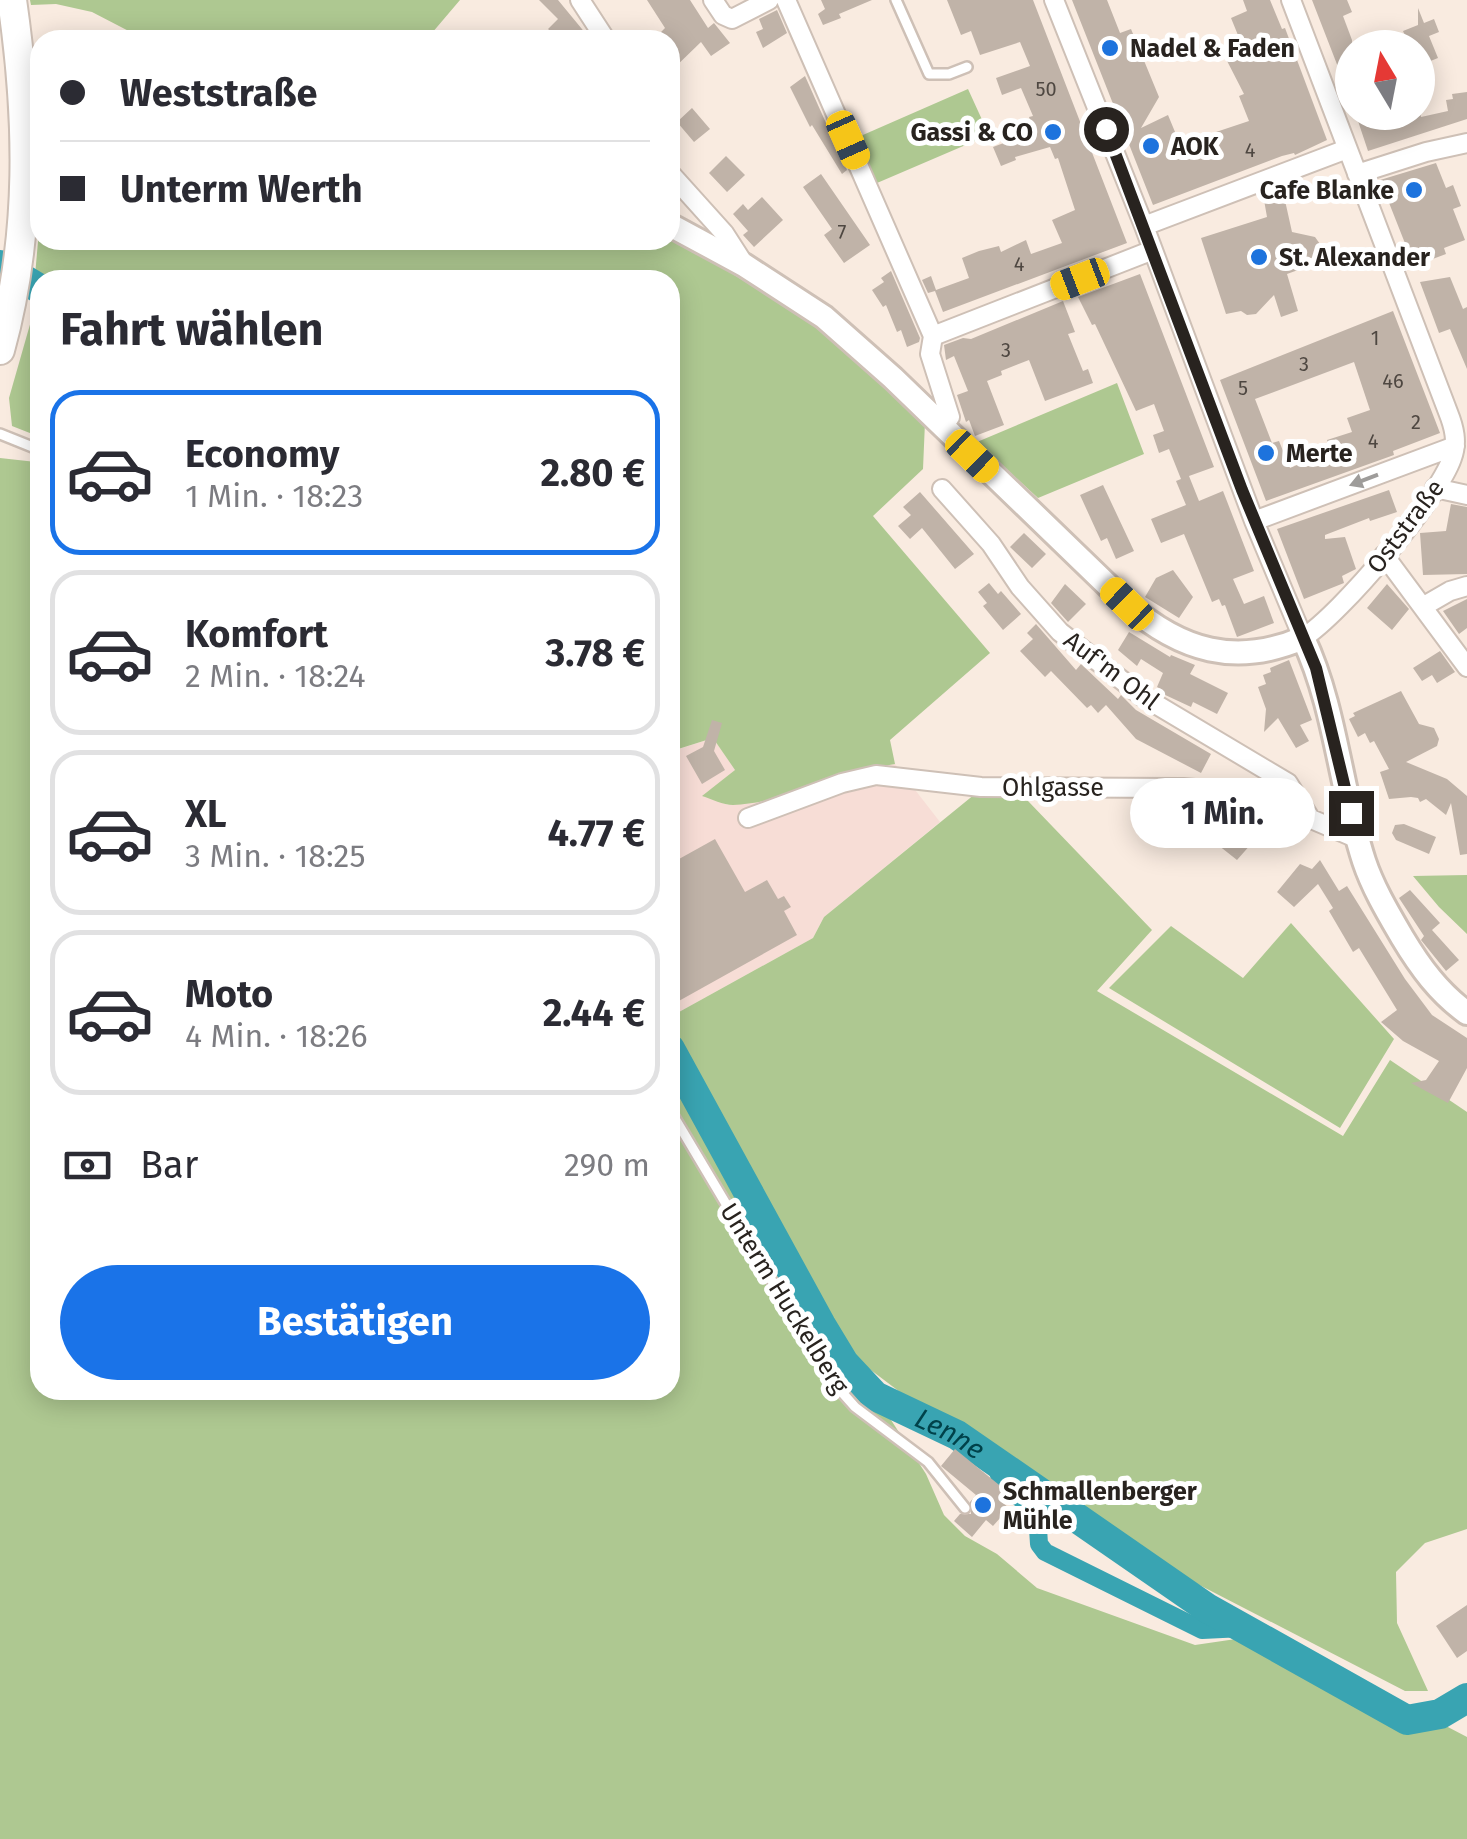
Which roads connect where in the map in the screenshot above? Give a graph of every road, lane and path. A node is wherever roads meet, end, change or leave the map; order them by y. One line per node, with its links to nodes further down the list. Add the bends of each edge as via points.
1 (12, 0): 10 (main road)
2 (580, 0): 9 (street)
3 (712, 0): 4 (street, via 732,18)
4 (769, 0)
5 (786, 0): 20 (street)
6 (896, 0): 11 (lane, via 925,70 934,76)
7 (1054, 0): 16 (street)
8 (1291, 0): 13 (street)
9 (600, 30)
10 (19, 49): 21 (main road, via 24,224)
11 (968, 67)
12 (1467, 143): 14 (street)
13 (1347, 149): 14 (street); 16 (street)
14 (1357, 174): 25 (street)
15 (680, 184): 19 (street)
16 (1144, 226): 18 (street)
17 (680, 230): 19 (street)
18 (1153, 250): 20 (street); 29 (street)
19 (744, 264): 22 (street, via 824,317)
20 (933, 336): 22 (street, via 930,354 950,417)
21 (0, 350)
22 (942, 426): 33 (street, via 1156,627 1202,648 1232,652 1262,652)
23 (0, 434): 24 (lane)
24 (30, 446)
25 (1455, 446): 26 (street, Oststraße); 29 (street, one-way to 29)
26 (1435, 488): 28 (street); 30 (street, Oststraße)
27 (942, 489): 36 (street, Auf'm Ohl, via 1060,632 1142,696 1288,783)
28 (1467, 495)
29 (1254, 521): 33 (street)
30 (1384, 555): 32 (street); 33 (street, Oststraße, via 1338,611)
31 (1467, 586): 32 (street)
32 (1424, 606): 34 (street)
33 (1304, 638): 37 (street)
34 (1467, 668)
35 (748, 818): 36 (street, Ohlgasse, via 876,775 982,787 1204,789 1257,798)
36 (1310, 818): 37 (street, Ohlgasse)
37 (1358, 839): 38 (street, via 1369,876 1409,948)
38 (1467, 1014)
39 (680, 1127): 40 (lane, Unterm Huckelberg, via 830,1380 928,1462)
40 (965, 1508)

